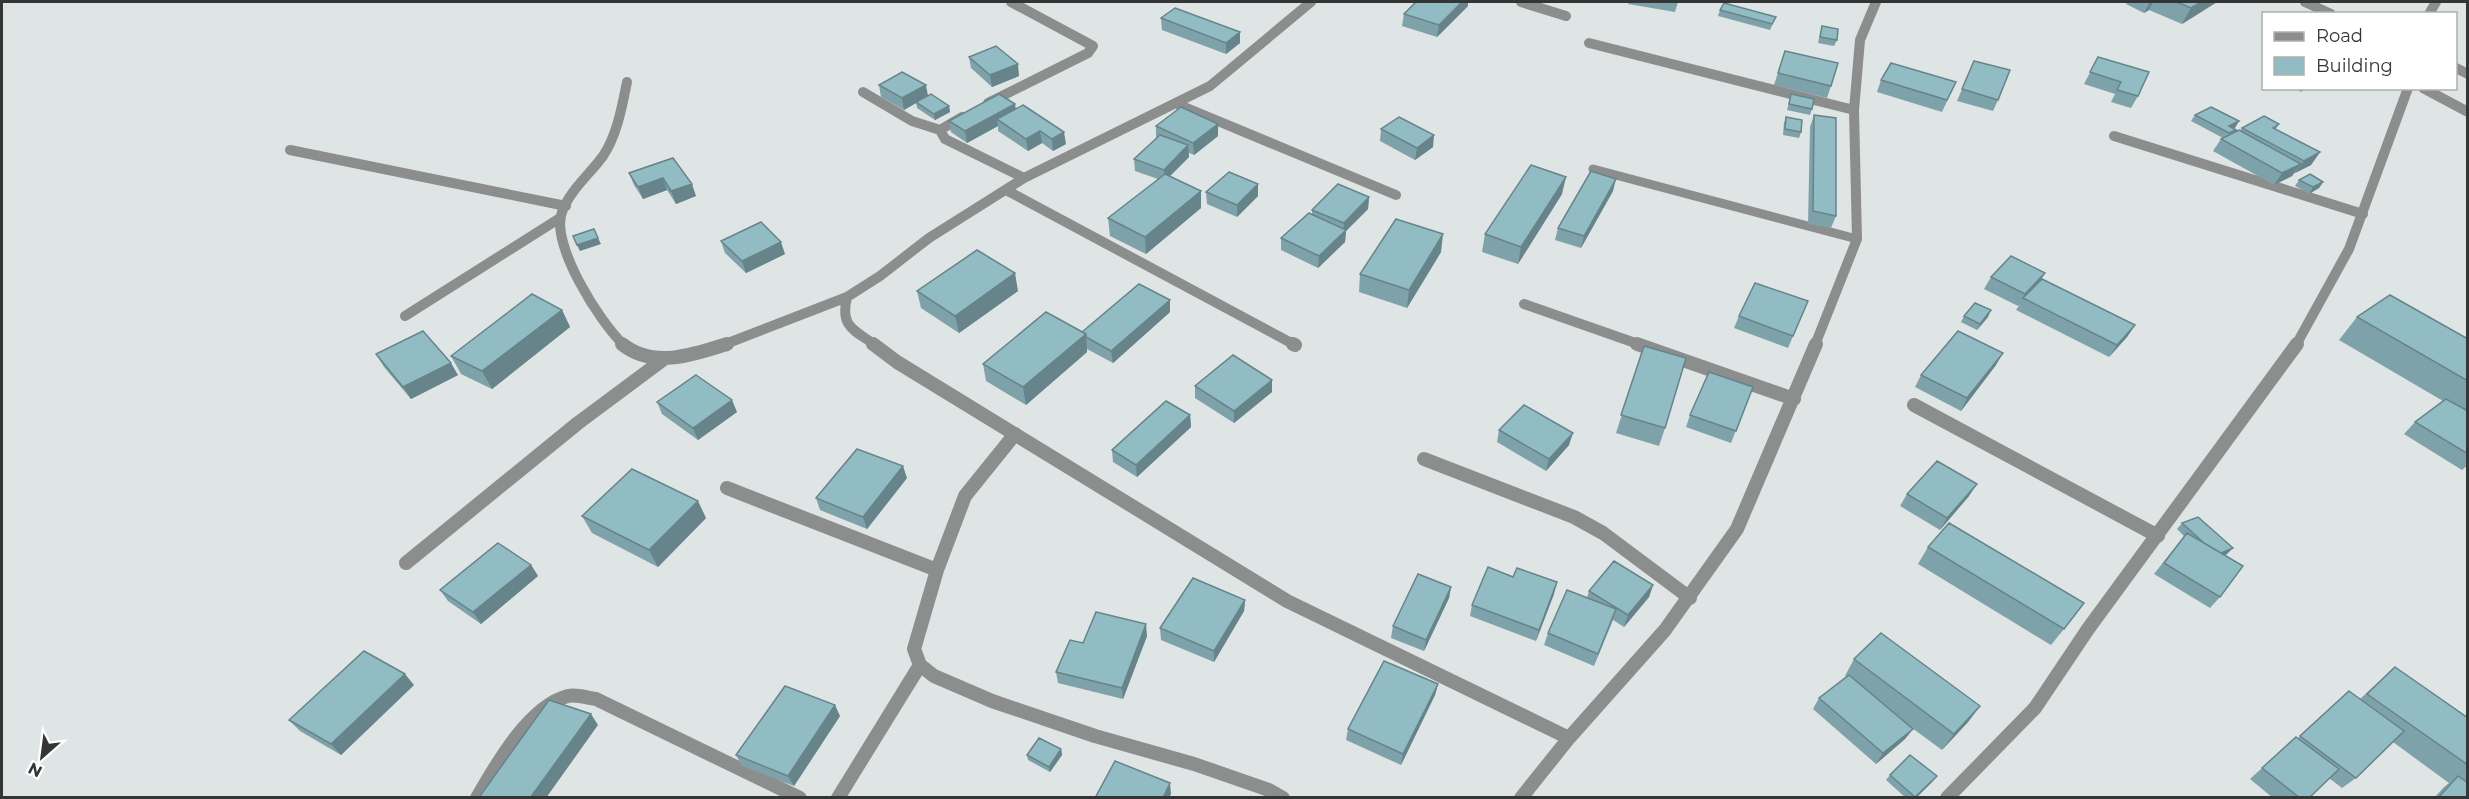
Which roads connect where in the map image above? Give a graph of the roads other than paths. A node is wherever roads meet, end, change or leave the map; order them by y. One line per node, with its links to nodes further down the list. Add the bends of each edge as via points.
1 (1011, 2): 16 (street, via 1093,46 1089,53)
2 (1311, 2): 13 (street, via 1210,86)
3 (1521, 2): 7 (street)
4 (1876, 2): 14 (street, via 1860,40)
5 (2305, 2): 6 (street)
6 (2327, 12)
7 (1566, 16)
8 (1588, 43): 14 (street)
9 (627, 82): 23 (street, via 607,148)
10 (2407, 90): 24 (street)
11 (2427, 90): 15 (street)
12 (863, 92): 16 (street, via 912,121)
13 (1177, 105): 20 (street); 22 (street)
14 (1854, 110): 26 (street)
15 (2468, 112)
16 (940, 130): 20 (street, via 945,139)
17 (2114, 136): 24 (street)
18 (290, 150): 23 (street)
19 (1593, 169): 26 (lane)
20 (1024, 178): 21 (street)
21 (1006, 190): 27 (street, via 929,238); 30 (street)
22 (1396, 195)
23 (566, 206): 25 (street)
24 (2364, 214): 37 (street, via 2299,341)
25 (560, 218): 29 (street); 31 (street, via 562,244 586,292 620,344 642,357)
26 (1857, 239): 32 (street)
27 (847, 297): 31 (street, via 698,353); 34 (street, via 843,314 849,326 897,363)
28 (1524, 304): 32 (street)
29 (405, 316)
30 (1295, 345)
31 (664, 359): 38 (street)
32 (1794, 399): 40 (street, via 1737,529)
33 (1914, 405): 37 (street)
34 (1015, 434): 39 (street, via 965,496); 42 (street, via 1287,601)
35 (1424, 459): 40 (street, via 1603,533)
36 (728, 488): 39 (street)
37 (2158, 536): 48 (street, via 2035,708)
38 (406, 562)
39 (937, 570): 41 (street, via 914,649)
40 (1690, 598): 42 (street)
41 (920, 665): 45 (street); 46 (street, via 934,676 992,701 1194,764)
42 (1569, 738): 47 (street)
43 (477, 798): 44 (street, via 528,724 549,705 571,695 596,699)
44 (800, 798)
45 (838, 798)
46 (1283, 798)
47 (1521, 798)
48 (1947, 798)

